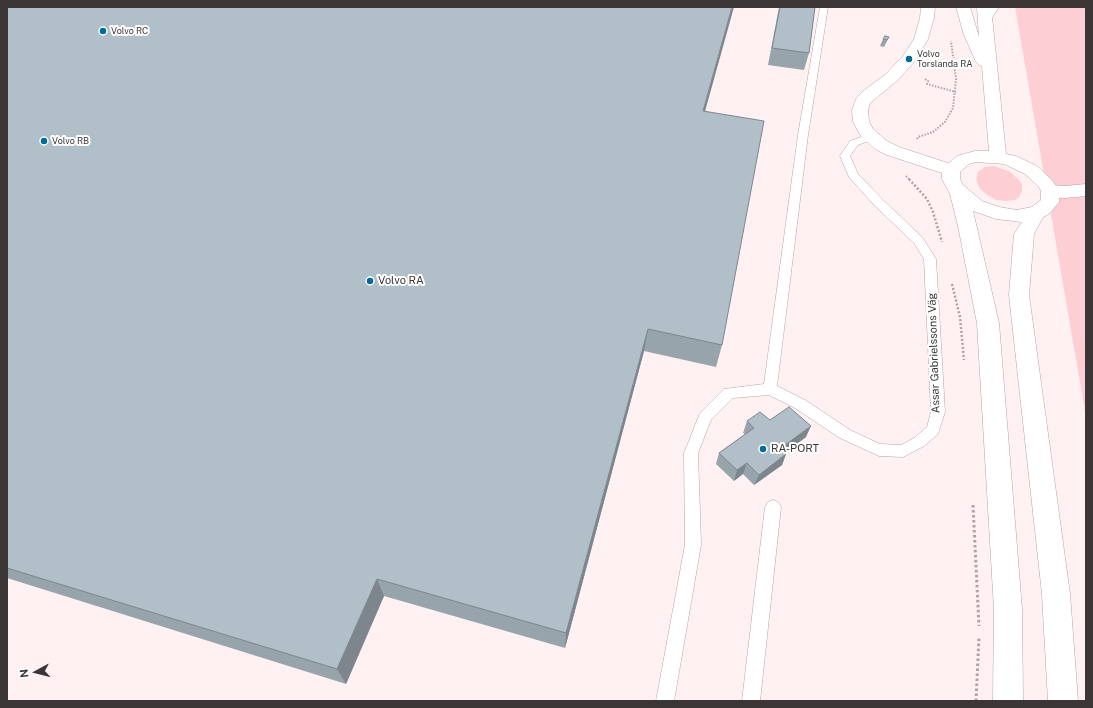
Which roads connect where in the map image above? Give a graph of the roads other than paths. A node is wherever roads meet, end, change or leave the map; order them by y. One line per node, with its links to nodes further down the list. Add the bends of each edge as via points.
1 (824, 7): 13 (lane, via 803,135)
2 (928, 7): 6 (street, via 921,39 909,58 892,77 862,102 861,120 866,131)
3 (963, 7): 5 (street, via 971,35)
4 (987, 11): 5 (street)
5 (992, 76): 7 (street)
6 (872, 136): 8 (street, via 887,148); 13 (lane, Assar Gabrielssons Väg, via 854,143 845,156 853,175 918,240 930,259 938,412 933,430 920,442 903,451 879,450 845,434 800,404)
7 (998, 157): 8 (street, via 968,158); 10 (street, via 1031,170 1040,176)
8 (951, 170): 11 (street, via 953,184)
9 (1086, 190): 10 (street)
10 (1050, 191): 12 (street, via 1050,202)
11 (959, 193): 12 (street, via 975,205 996,213 1017,216); 17 (street, via 988,323 1008,609)
12 (1036, 213): 18 (street, via 1024,234 1019,295 1056,594)
13 (770, 389): 15 (lane, via 729,393 705,417 690,453 693,545)
14 (773, 507): 16 (lane)
15 (665, 701)
16 (750, 701)
17 (1008, 701)
18 (1063, 701)

